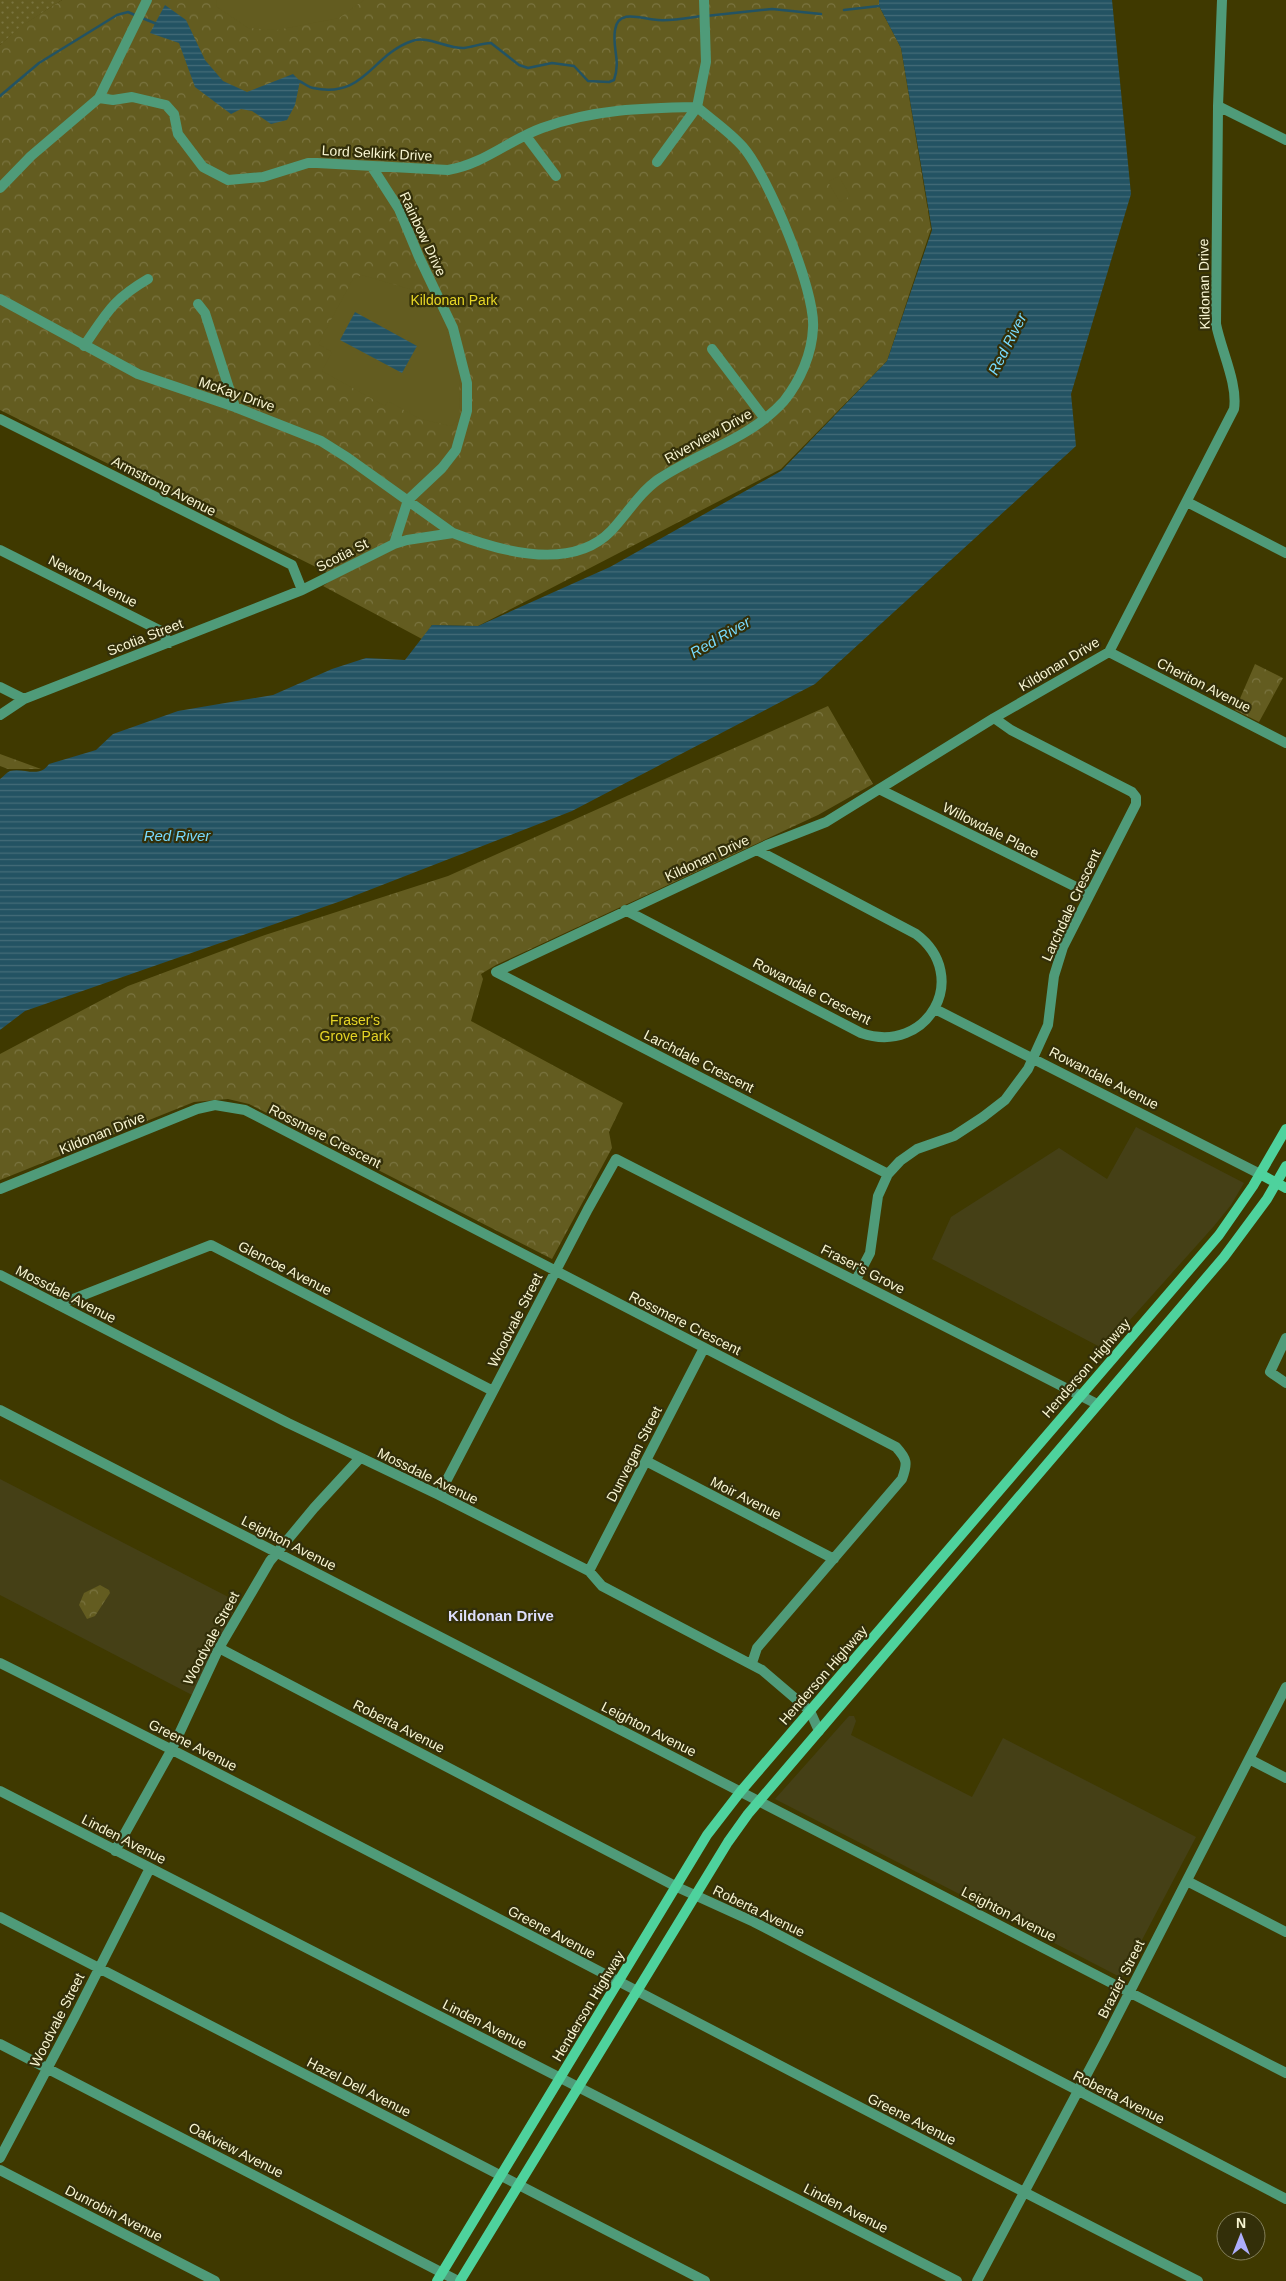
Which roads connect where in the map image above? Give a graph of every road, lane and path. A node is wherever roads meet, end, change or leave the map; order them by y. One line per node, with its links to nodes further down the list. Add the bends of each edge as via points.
1 (147, 0): 4 (street)
2 (1222, 0): 5 (street, Kildonan Drive)
3 (704, 1): 6 (street, via 706,62)
4 (99, 98): 10 (street, Lord Selkirk Drive, via 132,97 166,105 174,114 178,134 203,167 228,180 263,177 308,163); 12 (street, via 31,156)
5 (1218, 106): 8 (street); 22 (street, Kildonan Drive, via 1216,324 1235,403 1230,420)
6 (697, 107): 7 (street, Lord Selkirk Drive, via 631,108 586,114); 9 (street); 20 (street, Riverview Drive, via 743,147 764,179 803,271 810,301 814,328 799,380)
7 (526, 136): 10 (street, Lord Selkirk Drive, via 466,167 448,170); 11 (street)
8 (1286, 140)
9 (657, 162)
10 (372, 167): 21 (street, Rainbow Drive, via 399,210 453,328 467,383 467,411 456,450)
11 (556, 176)
12 (0, 188)
13 (148, 279): 16 (street, via 127,291 110,307)
14 (0, 300): 16 (street, McKay Drive)
15 (198, 304): 18 (street, via 205,313)
16 (84, 346): 18 (street, McKay Drive, via 138,374)
17 (712, 349): 20 (street)
18 (235, 407): 21 (street, McKay Drive, via 321,441)
19 (0, 419): 27 (street, Armstrong Avenue, via 292,565)
20 (765, 420): 23 (street, Riverview Drive, via 659,479 610,531 583,549 543,555 489,545)
21 (408, 500): 23 (street, McKay Drive); 24 (street)
22 (1187, 502): 26 (street); 29 (street, Kildonan Drive)
23 (453, 533): 24 (street, Scotia St)
24 (394, 544): 27 (street, Scotia St)
25 (0, 550): 28 (street, Newton Avenue, via 161,631)
26 (1286, 553)
27 (302, 590): 28 (street, Scotia Street)
28 (169, 642): 31 (street, Scotia Street)
29 (1109, 652): 33 (street, Kildonan Drive); 34 (street, Cheriton Avenue)
30 (0, 687): 31 (street)
31 (24, 699): 32 (street, Scotia Street)
32 (0, 715)
33 (994, 718): 35 (street, Kildonan Drive); 37 (street, Larchdale Crescent, via 1136,797 1136,804)
34 (1286, 743)
35 (880, 789): 36 (street, Kildonan Drive, via 826,822); 37 (street, Willowdale Place)
36 (757, 850): 38 (street, Kildonan Drive); 40 (street, Rowandale Crescent, via 924,940 934,952 941,973 941,988)
37 (1090, 894): 41 (street, Larchdale Crescent, via 1058,962 1048,1025)
38 (625, 910): 39 (street, Kildonan Drive); 40 (street, Rowandale Crescent, via 870,1036 900,1037 921,1025)
39 (496, 972): 46 (street, Larchdale Crescent)
40 (935, 1008): 41 (street, Rowandale Avenue)
41 (1034, 1058): 46 (street, Larchdale Crescent, via 1005,1100 954,1136 917,1149); 47 (street, Rowandale Avenue)
42 (214, 1105): 50 (street, Kildonan Drive); 51 (street, Rossmere Crescent, via 245,1110)
43 (1286, 1129): 47 (main road, Henderson Highway)
44 (616, 1159): 51 (street, Woodvale Street); 54 (street, Fraser's Grove)
45 (1286, 1166): 48 (main road)
46 (888, 1174): 54 (street, Larchdale Crescent, via 878,1196 870,1254)
47 (1260, 1174): 48 (main road); 53 (main road, Henderson Highway, via 1219,1235)
48 (1276, 1182): 49 (main road); 55 (main road, via 1245,1231)
49 (1286, 1188)
50 (0, 1189)
51 (556, 1270): 58 (street, Rossmere Crescent); 60 (street, Woodvale Street)
52 (0, 1275): 56 (street, Mossdale Avenue)
53 (1184, 1275): 55 (main road); 61 (main road, Henderson Highway)
54 (856, 1280): 61 (street, Fraser's Grove)
55 (1192, 1294): 62 (main road)
56 (58, 1305): 60 (street, Glencoe Avenue, via 211,1245); 64 (street, Mossdale Avenue)
57 (1286, 1338): 59 (street, via 1270,1372)
58 (704, 1348): 65 (street, Dunvegan Street); 69 (street, Rossmere Crescent, via 896,1447 905,1456 906,1468 902,1479)
59 (1286, 1383)
60 (493, 1391): 66 (street, Woodvale Street)
61 (1079, 1396): 62 (street, Fraser's Grove); 68 (main road, Henderson Highway)
62 (1097, 1404): 70 (main road)
63 (0, 1410): 67 (street, Leighton Avenue)
64 (360, 1458): 66 (street, Mossdale Avenue); 67 (street, Woodvale Street)
65 (646, 1462): 69 (street, Moir Avenue); 71 (street, Dunvegan Street)
66 (439, 1495): 71 (street, Mossdale Avenue)
67 (277, 1552): 73 (street, Woodvale Street); 84 (street, Leighton Avenue)
68 (946, 1552): 70 (main road); 72 (main road, Henderson Highway)
69 (834, 1558): 76 (street, Rossmere Crescent, via 758,1648)
70 (961, 1564): 74 (main road)
71 (588, 1571): 76 (street, Mossdale Avenue, via 602,1586)
72 (873, 1638): 74 (main road); 78 (main road, Henderson Highway)
73 (219, 1648): 80 (street, Woodvale Street); 89 (street, Roberta Avenue)
74 (887, 1650): 79 (main road)
75 (0, 1662): 80 (street, Greene Avenue)
76 (752, 1663): 78 (street, Mossdale Avenue)
77 (1286, 1688): 81 (street, Brazier Street)
78 (810, 1711): 79 (street, Mossdale Avenue); 84 (main road, Henderson Highway)
79 (819, 1731): 85 (main road)
80 (172, 1749): 86 (street, Woodvale Street); 94 (street, Greene Avenue)
81 (1249, 1759): 82 (street); 88 (street, Brazier Street)
82 (1286, 1778)
83 (0, 1791): 86 (street, Linden Avenue)
84 (741, 1791): 85 (street, Leighton Avenue); 89 (main road, Henderson Highway, via 707,1835)
85 (759, 1801): 90 (main road, via 728,1842); 96 (street, Leighton Avenue)
86 (115, 1850): 87 (street, Linden Avenue)
87 (150, 1868): 93 (street, Woodvale Street); 100 (street, Linden Avenue)
88 (1187, 1881): 92 (street); 96 (street, Brazier Street)
89 (677, 1887): 90 (street, Roberta Avenue); 94 (main road, Henderson Highway)
90 (695, 1895): 95 (main road); 102 (street, Roberta Avenue, via 754,1922)
91 (0, 1917): 93 (street, Hazel Dell Avenue)
92 (1286, 1932)
93 (99, 1968): 98 (street, Woodvale Street); 105 (street, Hazel Dell Avenue)
94 (619, 1982): 95 (street, Greene Avenue); 100 (main road, Henderson Highway)
95 (637, 1991): 101 (main road); 107 (street, Greene Avenue)
96 (1130, 1992): 99 (street, Leighton Avenue); 102 (street, Brazier Street)
97 (0, 2044): 98 (street, Oakview Avenue)
98 (47, 2068): 103 (street, Woodvale Street); 109 (street, Oakview Avenue)
99 (1286, 2072)
100 (560, 2078): 101 (street, Linden Avenue); 105 (main road, Henderson Highway)
101 (578, 2088): 106 (main road); 113 (street, Linden Avenue)
102 (1077, 2091): 107 (street, Brazier Street); 108 (street, Roberta Avenue)
103 (0, 2158)
104 (0, 2170): 110 (street, Dunrobin Avenue)
105 (501, 2175): 106 (street, Hazel Dell Avenue); 109 (main road, Henderson Highway)
106 (519, 2186): 111 (main road); 112 (street, Hazel Dell Avenue)
107 (1024, 2193): 114 (street, Brazier Street); 115 (street, Greene Avenue)
108 (1286, 2199)
109 (440, 2277): 111 (street, Oakview Avenue)
110 (215, 2281)
111 (459, 2281)
112 (705, 2281)
113 (957, 2281)
114 (977, 2281)
115 (1198, 2281)

